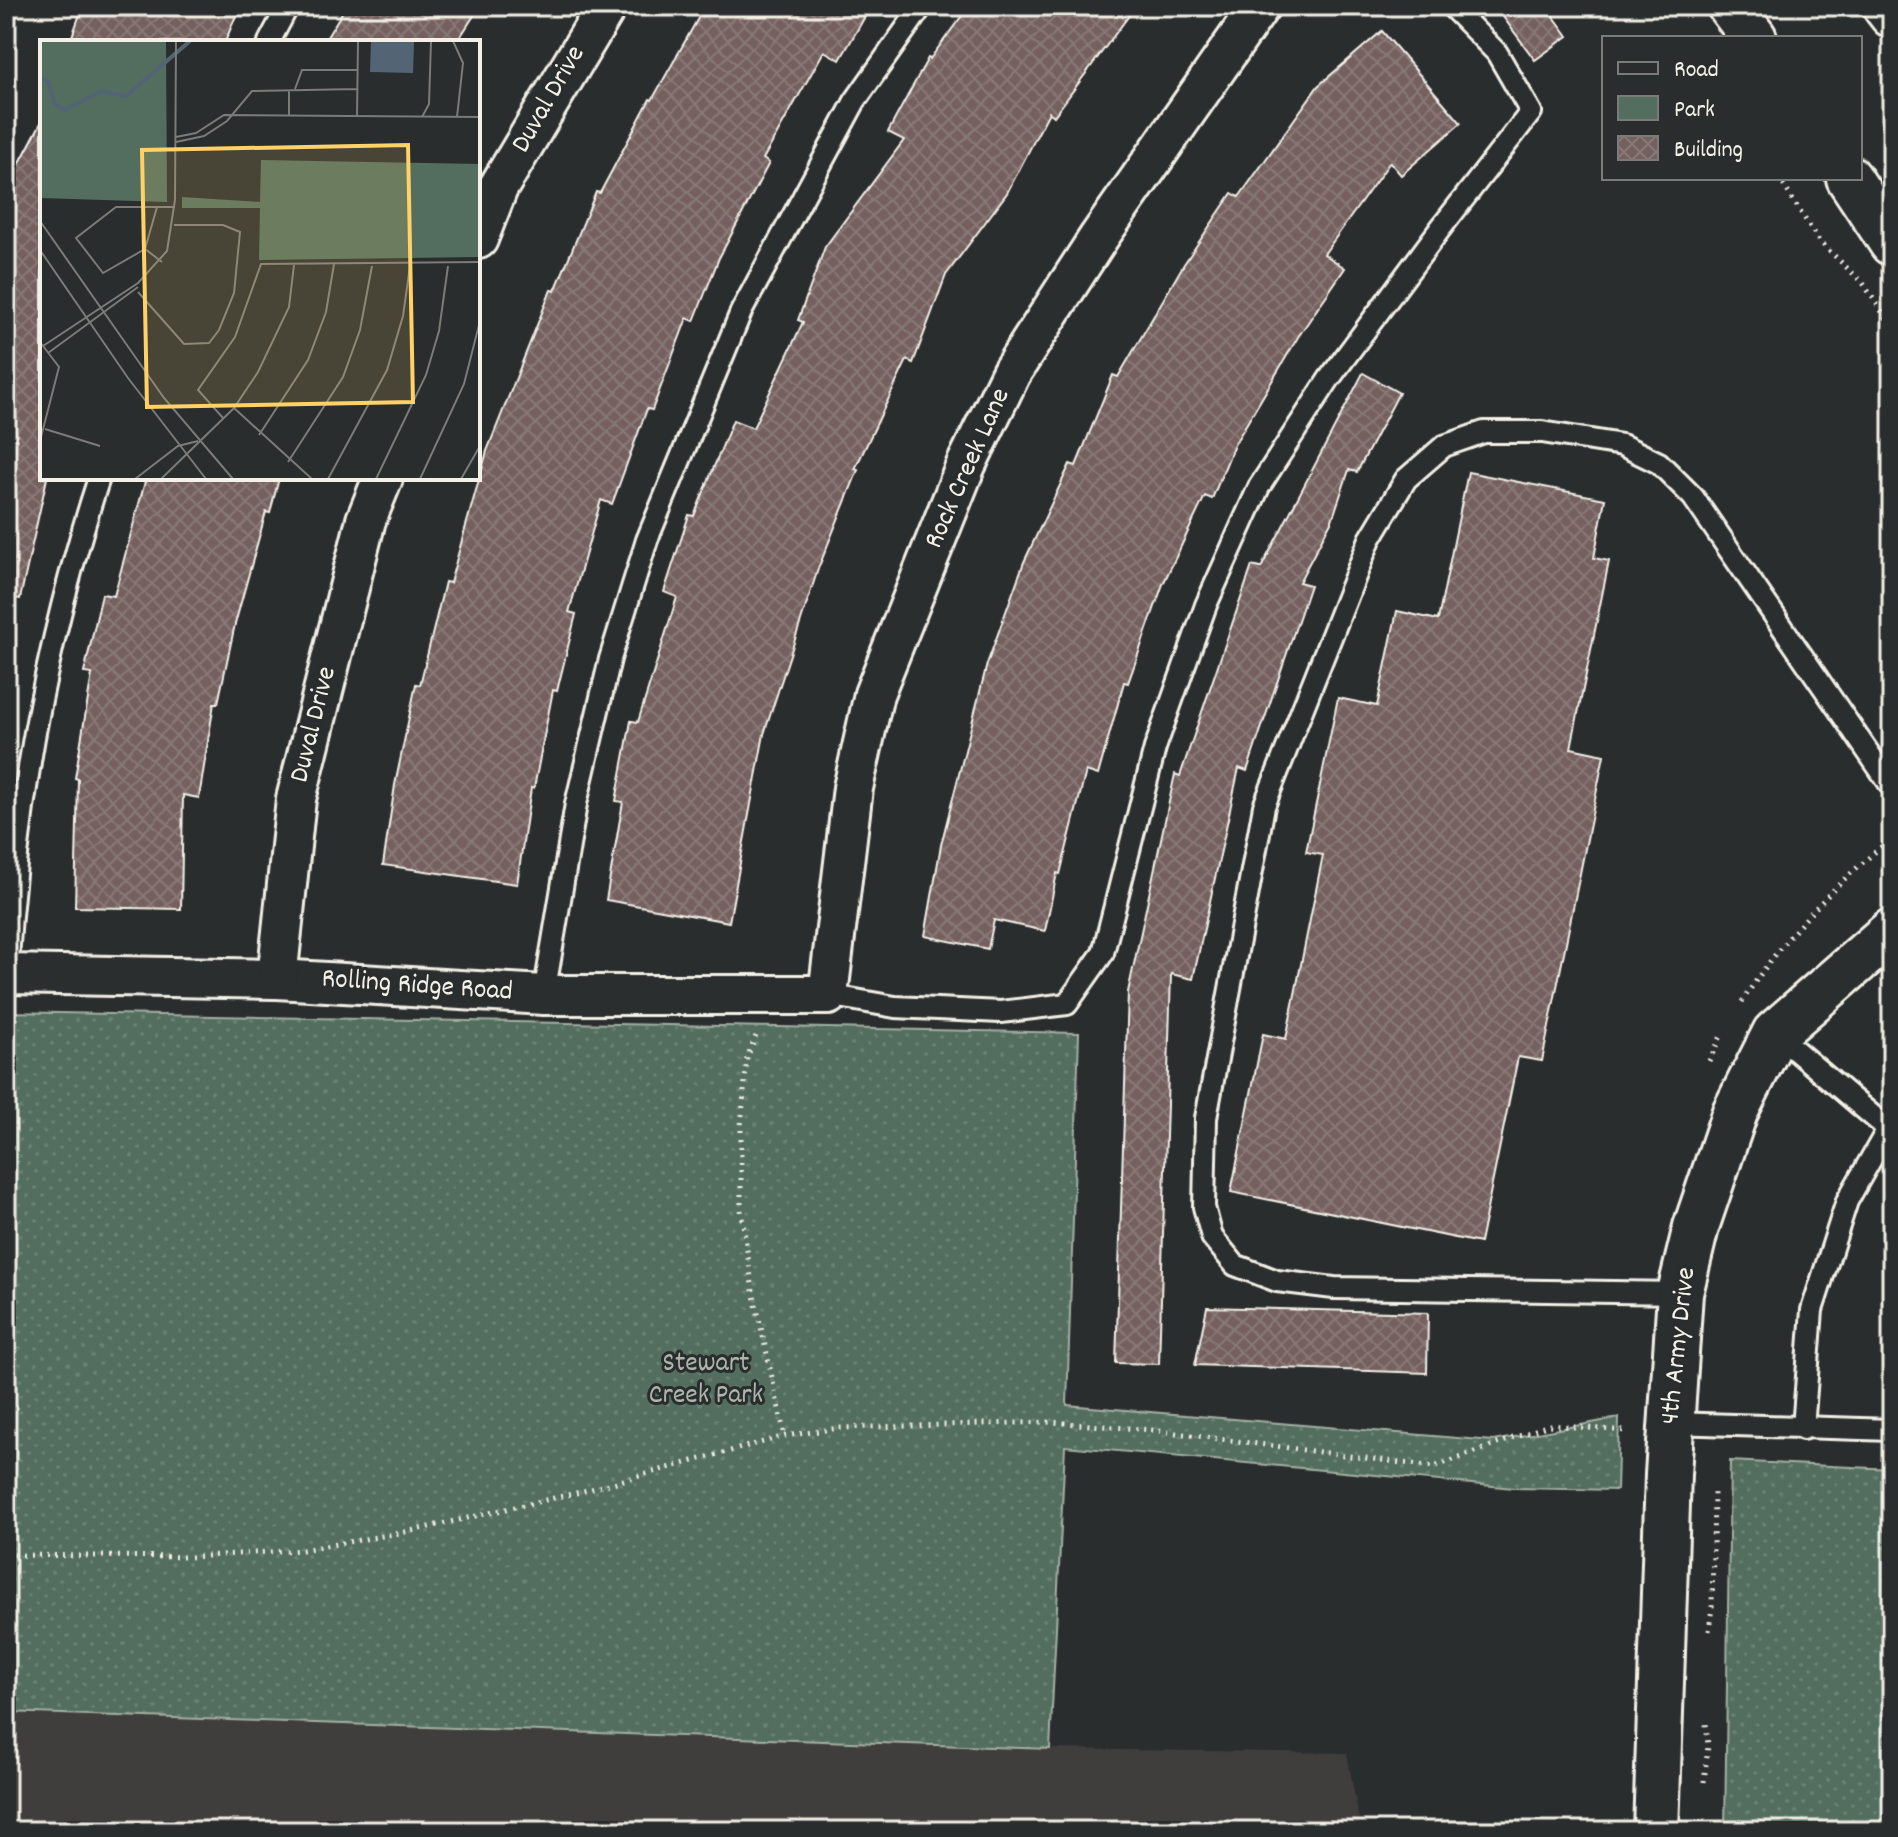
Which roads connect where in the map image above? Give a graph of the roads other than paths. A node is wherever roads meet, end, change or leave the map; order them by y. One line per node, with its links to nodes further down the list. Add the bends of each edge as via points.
1 (288, 6): 10 (lane)
2 (607, 6): 12 (street, Duval Drive, via 498,188)
3 (922, 6): 20 (lane, via 855,101 741,312 647,540 610,659 576,804)
4 (1260, 6): 21 (street, Rock Creek Lane, via 1011,373 966,465 874,694 853,788)
5 (1451, 6): 21 (lane, via 1497,53 1531,112 1329,379 1259,487 1206,605 1155,748 1103,953 1067,1004 1001,1012 895,1007)
6 (1730, 6): 9 (street)
7 (1885, 6): 8 (street)
8 (1892, 15)
9 (1752, 36)
10 (270, 40)
11 (1850, 180): 13 (street)
12 (480, 234)
13 (1892, 243)
14 (98, 480): 18 (lane, via 60,619 34,748 12,885)
15 (382, 480): 19 (street, Duval Drive, via 366,520 296,799)
16 (1892, 787): 24 (lane, via 1693,497 1659,463 1622,445 1542,432 1484,432 1444,446 1406,479 1370,539 1264,806 1206,1118 1204,1207 1212,1237 1235,1265 1277,1281 1334,1288)
17 (1892, 931): 22 (street, 4th Army Drive)
18 (6, 974): 19 (street, Rolling Ridge Road)
19 (277, 979): 20 (street, Rolling Ridge Road)
20 (544, 995): 21 (street, Rolling Ridge Road)
21 (828, 995)
22 (1775, 1033): 23 (lane); 24 (street, 4th Army Drive, via 1735,1112)
23 (1890, 1127): 26 (lane, via 1847,1201 1812,1310)
24 (1680, 1293): 25 (street, 4th Army Drive)
25 (1672, 1423): 26 (lane); 28 (street, 4th Army Drive)
26 (1803, 1429): 27 (lane)
27 (1892, 1430)
28 (1656, 1831)

